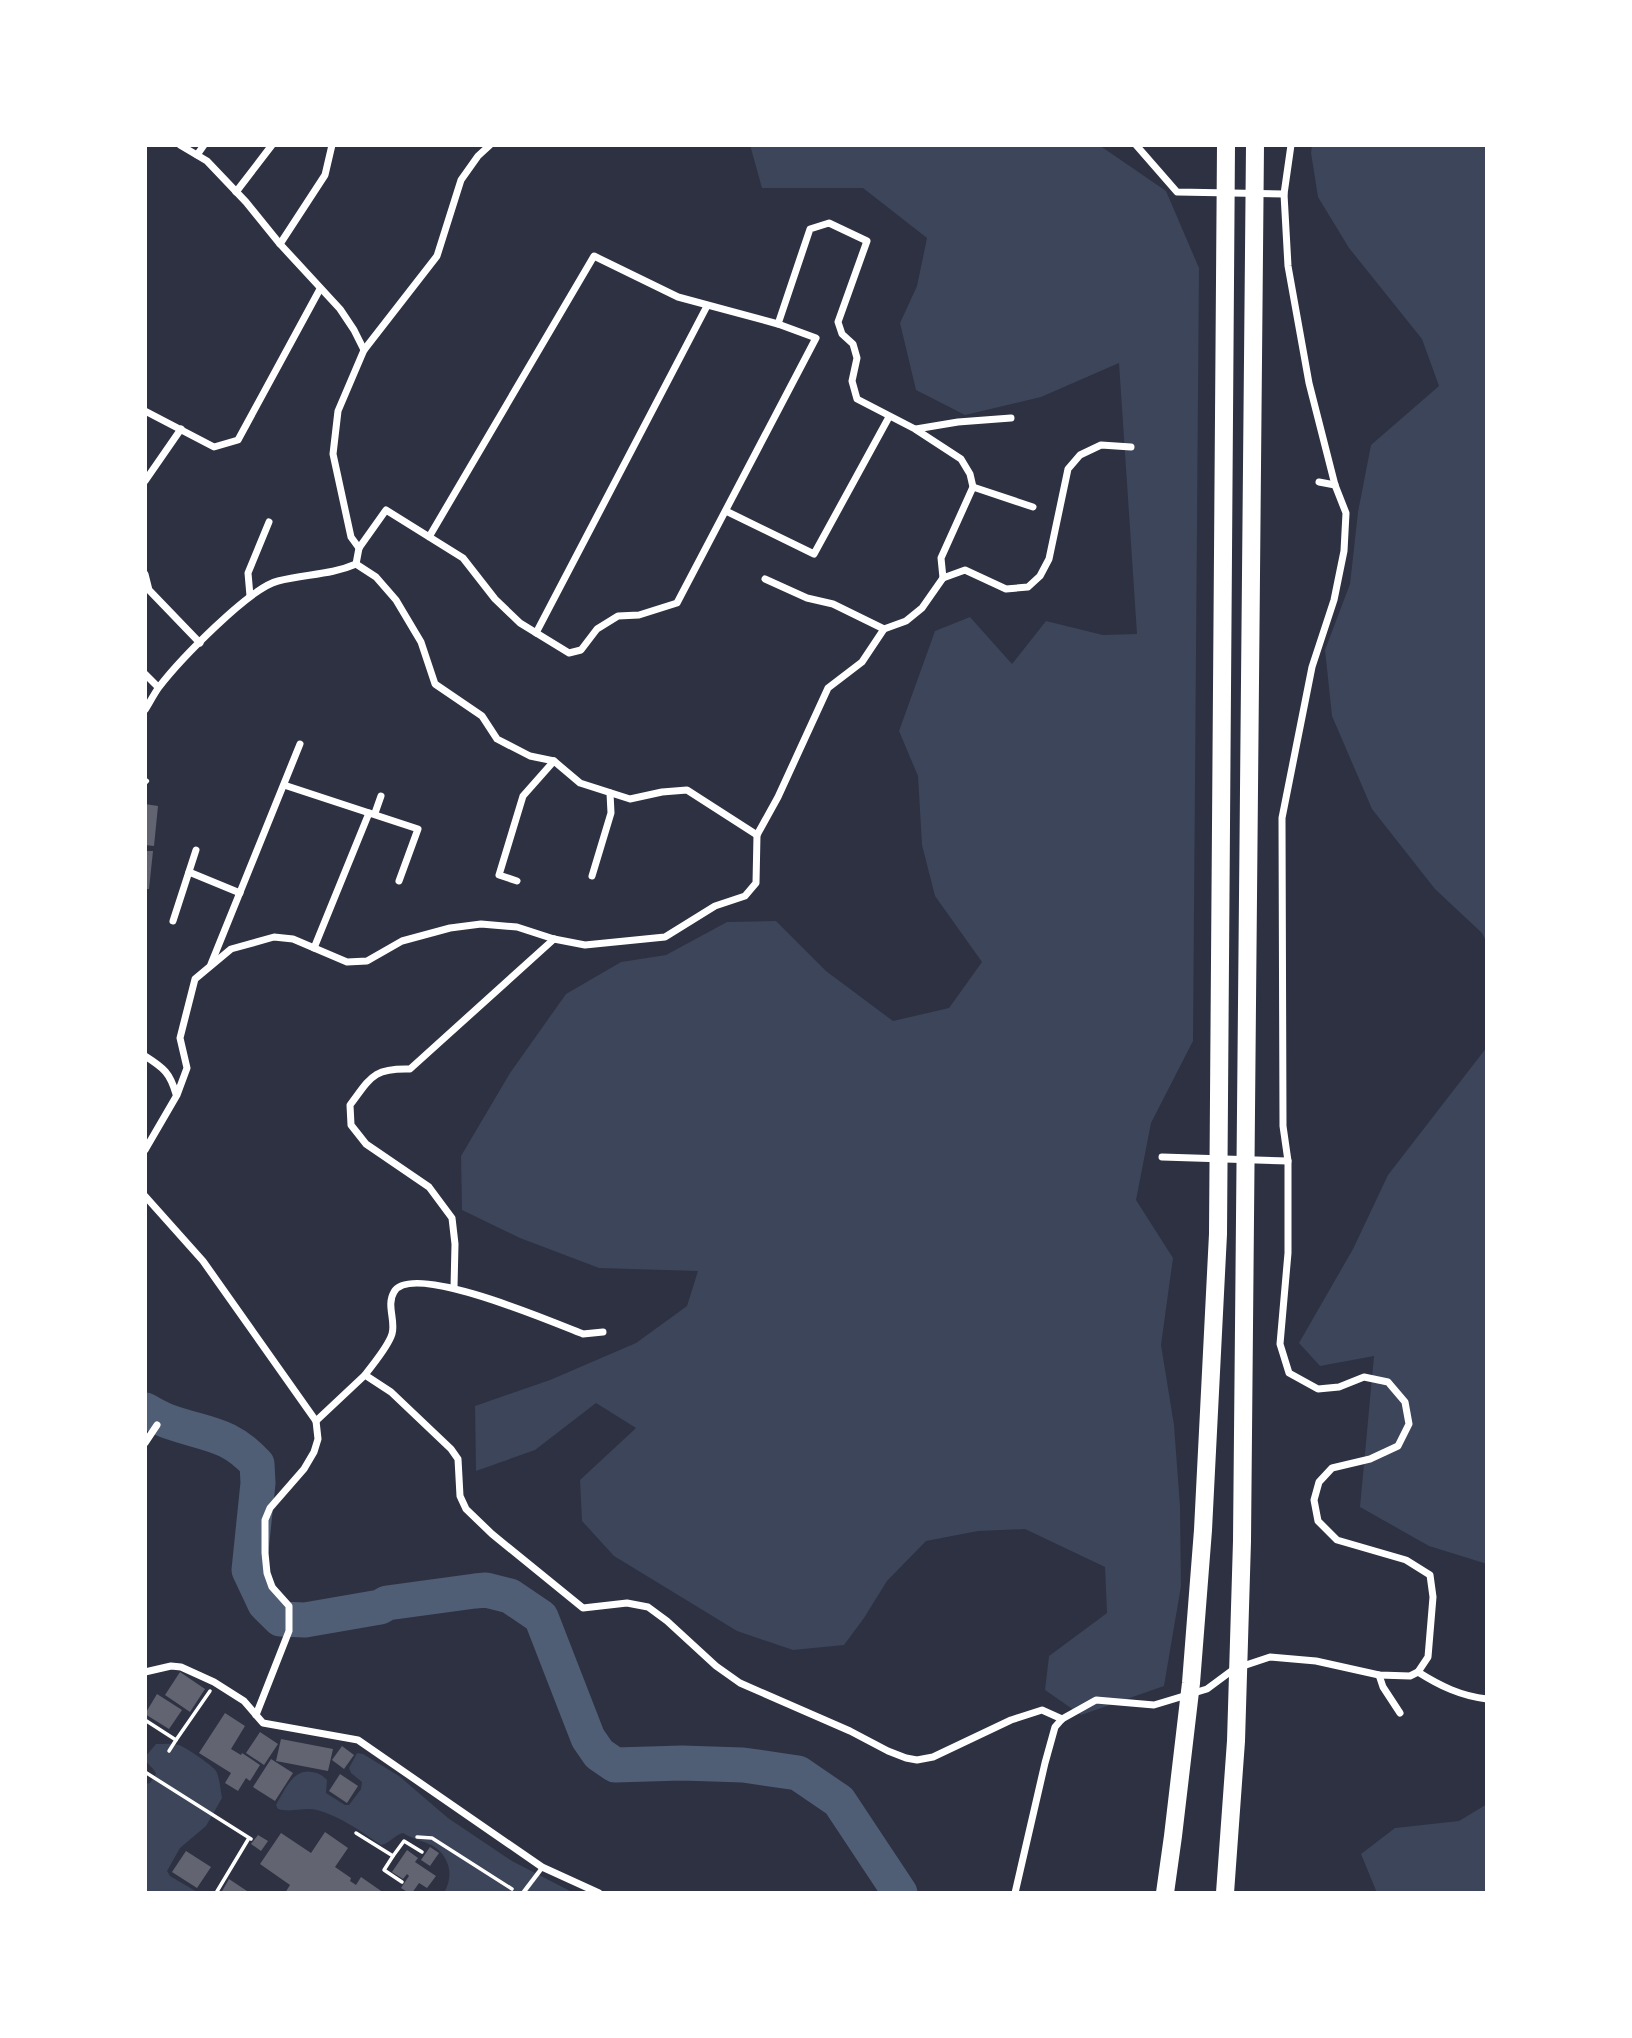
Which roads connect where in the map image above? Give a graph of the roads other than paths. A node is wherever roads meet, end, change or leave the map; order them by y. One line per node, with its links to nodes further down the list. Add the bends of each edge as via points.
1 (180, 145): 10 (street)
2 (204, 145): 10 (street)
3 (272, 145): 11 (street)
4 (332, 145): 13 (street, via 325,175)
5 (490, 145): 17 (street, via 461,180 437,256)
6 (1136, 145): 12 (street, via 1177,192)
7 (1226, 145): 84 (highway, via 1218,1234 1191,1683)
8 (1255, 145): 85 (highway, via 1242,1541 1236,1741)
9 (1291, 145): 12 (street)
10 (197, 155): 11 (street)
11 (236, 192): 13 (street)
12 (1284, 194): 26 (street, via 1288,266 1309,383)
13 (280, 244): 14 (street)
14 (320, 289): 17 (street, via 340,309); 21 (street, via 238,440 214,447)
15 (706, 306): 16 (street); 31 (street, via 678,298 594,256); 39 (street)
16 (778, 324): 19 (street, via 810,229 829,223 867,241 838,322 858,358 852,381 856,399); 29 (street, via 816,338)
17 (364, 350): 32 (street, via 338,411 333,454 351,537)
18 (145, 411): 21 (street)
19 (889, 417): 22 (street); 29 (street, via 814,554)
20 (1011, 418): 22 (street)
21 (181, 429): 24 (street)
22 (915, 429): 27 (street, via 961,459)
23 (1131, 447): 35 (street, via 1101,446 1080,455 1068,469 1049,559 1028,587 1006,589 965,570)
24 (145, 481)
25 (1319, 482): 26 (street)
26 (1335, 485): 65 (street, via 1346,513 1344,551 1312,667 1282,818 1283,1126)
27 (973, 487): 28 (street); 35 (street, via 941,558)
28 (1033, 508)
29 (726, 511): 39 (street, via 677,603 639,615 618,616 597,629 581,650 569,653)
30 (269, 522): 37 (street, via 248,573)
31 (429, 537): 32 (street, via 386,510); 39 (street, via 463,558 495,599)
32 (359, 548): 33 (street)
33 (356, 564): 37 (street, via 339,572 276,581); 45 (street, via 376,577 396,600 421,642 435,684 482,716 497,738 530,756)
34 (145, 574): 40 (street, via 149,590)
35 (943, 578): 38 (street, via 922,608 906,621)
36 (765, 579): 38 (street)
37 (250, 596): 40 (street)
38 (884, 629): 50 (street, via 862,662 828,688)
39 (536, 633)
40 (200, 643): 42 (street)
41 (145, 674): 42 (street)
42 (158, 687): 43 (street)
43 (145, 710)
44 (300, 744): 46 (street)
45 (554, 761): 47 (street, via 580,783); 55 (street, via 523,796 499,875)
46 (284, 785): 49 (street); 56 (street)
47 (610, 793): 50 (street, via 630,799 687,790); 53 (street, via 611,813)
48 (381, 796): 49 (street)
49 (372, 813): 54 (street, via 418,829); 59 (street)
50 (757, 835): 58 (street, via 757,883 745,896 715,906 665,937 585,945)
51 (196, 850): 52 (street)
52 (189, 872): 56 (street); 57 (street)
53 (592, 876)
54 (399, 881)
55 (517, 881)
56 (240, 893): 60 (street)
57 (173, 921)
58 (554, 939): 59 (street, via 517,927 481,924 402,941 367,961 348,962); 67 (street, via 410,1069 389,1068 375,1075 350,1105 351,1125 366,1144 429,1187 452,1219)
59 (314, 948): 60 (street, via 274,937 231,949)
60 (211, 964): 62 (street, via 195,979 180,1038 187,1068)
61 (145, 1056): 62 (street, via 172,1078)
62 (177, 1095): 63 (street)
63 (145, 1150)
64 (1162, 1157): 65 (street)
65 (1288, 1161): 74 (street, via 1280,1344 1289,1373 1318,1389 1364,1377 1388,1382 1405,1402 1409,1424 1398,1446 1332,1468 1319,1482 1314,1500 1318,1521 1338,1540 1406,1560 1430,1575 1433,1597 1428,1657)
66 (145, 1196): 70 (street, via 203,1261)
67 (454, 1288): 68 (street, via 583,1334); 69 (street, via 415,1282 403,1283 394,1291 392,1334)
68 (603, 1332)
69 (365, 1375): 70 (street); 79 (street, via 391,1392 451,1449 458,1459 460,1496 466,1509 583,1608 627,1603 648,1607 740,1683 906,1758 933,1757 1042,1710)
70 (316, 1421): 78 (street, via 314,1452 265,1520 267,1573 272,1587 289,1606 289,1631)
71 (157, 1424): 72 (street)
72 (145, 1443)
73 (145, 1672): 78 (street, via 181,1667 244,1701)
74 (1418, 1672): 75 (street); 76 (street, via 1468,1697)
75 (1379, 1675): 77 (street); 79 (street, via 1316,1661 1270,1657 1234,1669 1207,1689 1154,1705 1096,1699)
76 (1487, 1699)
77 (1400, 1713)
78 (256, 1716): 80 (street, via 263,1724 358,1740)
79 (1062, 1719): 83 (street, via 1055,1727 1045,1763)
80 (542, 1867): 81 (lane); 82 (street)
81 (521, 1893)
82 (600, 1893)
83 (1015, 1893)
84 (1165, 1893)
85 (1225, 1893)

